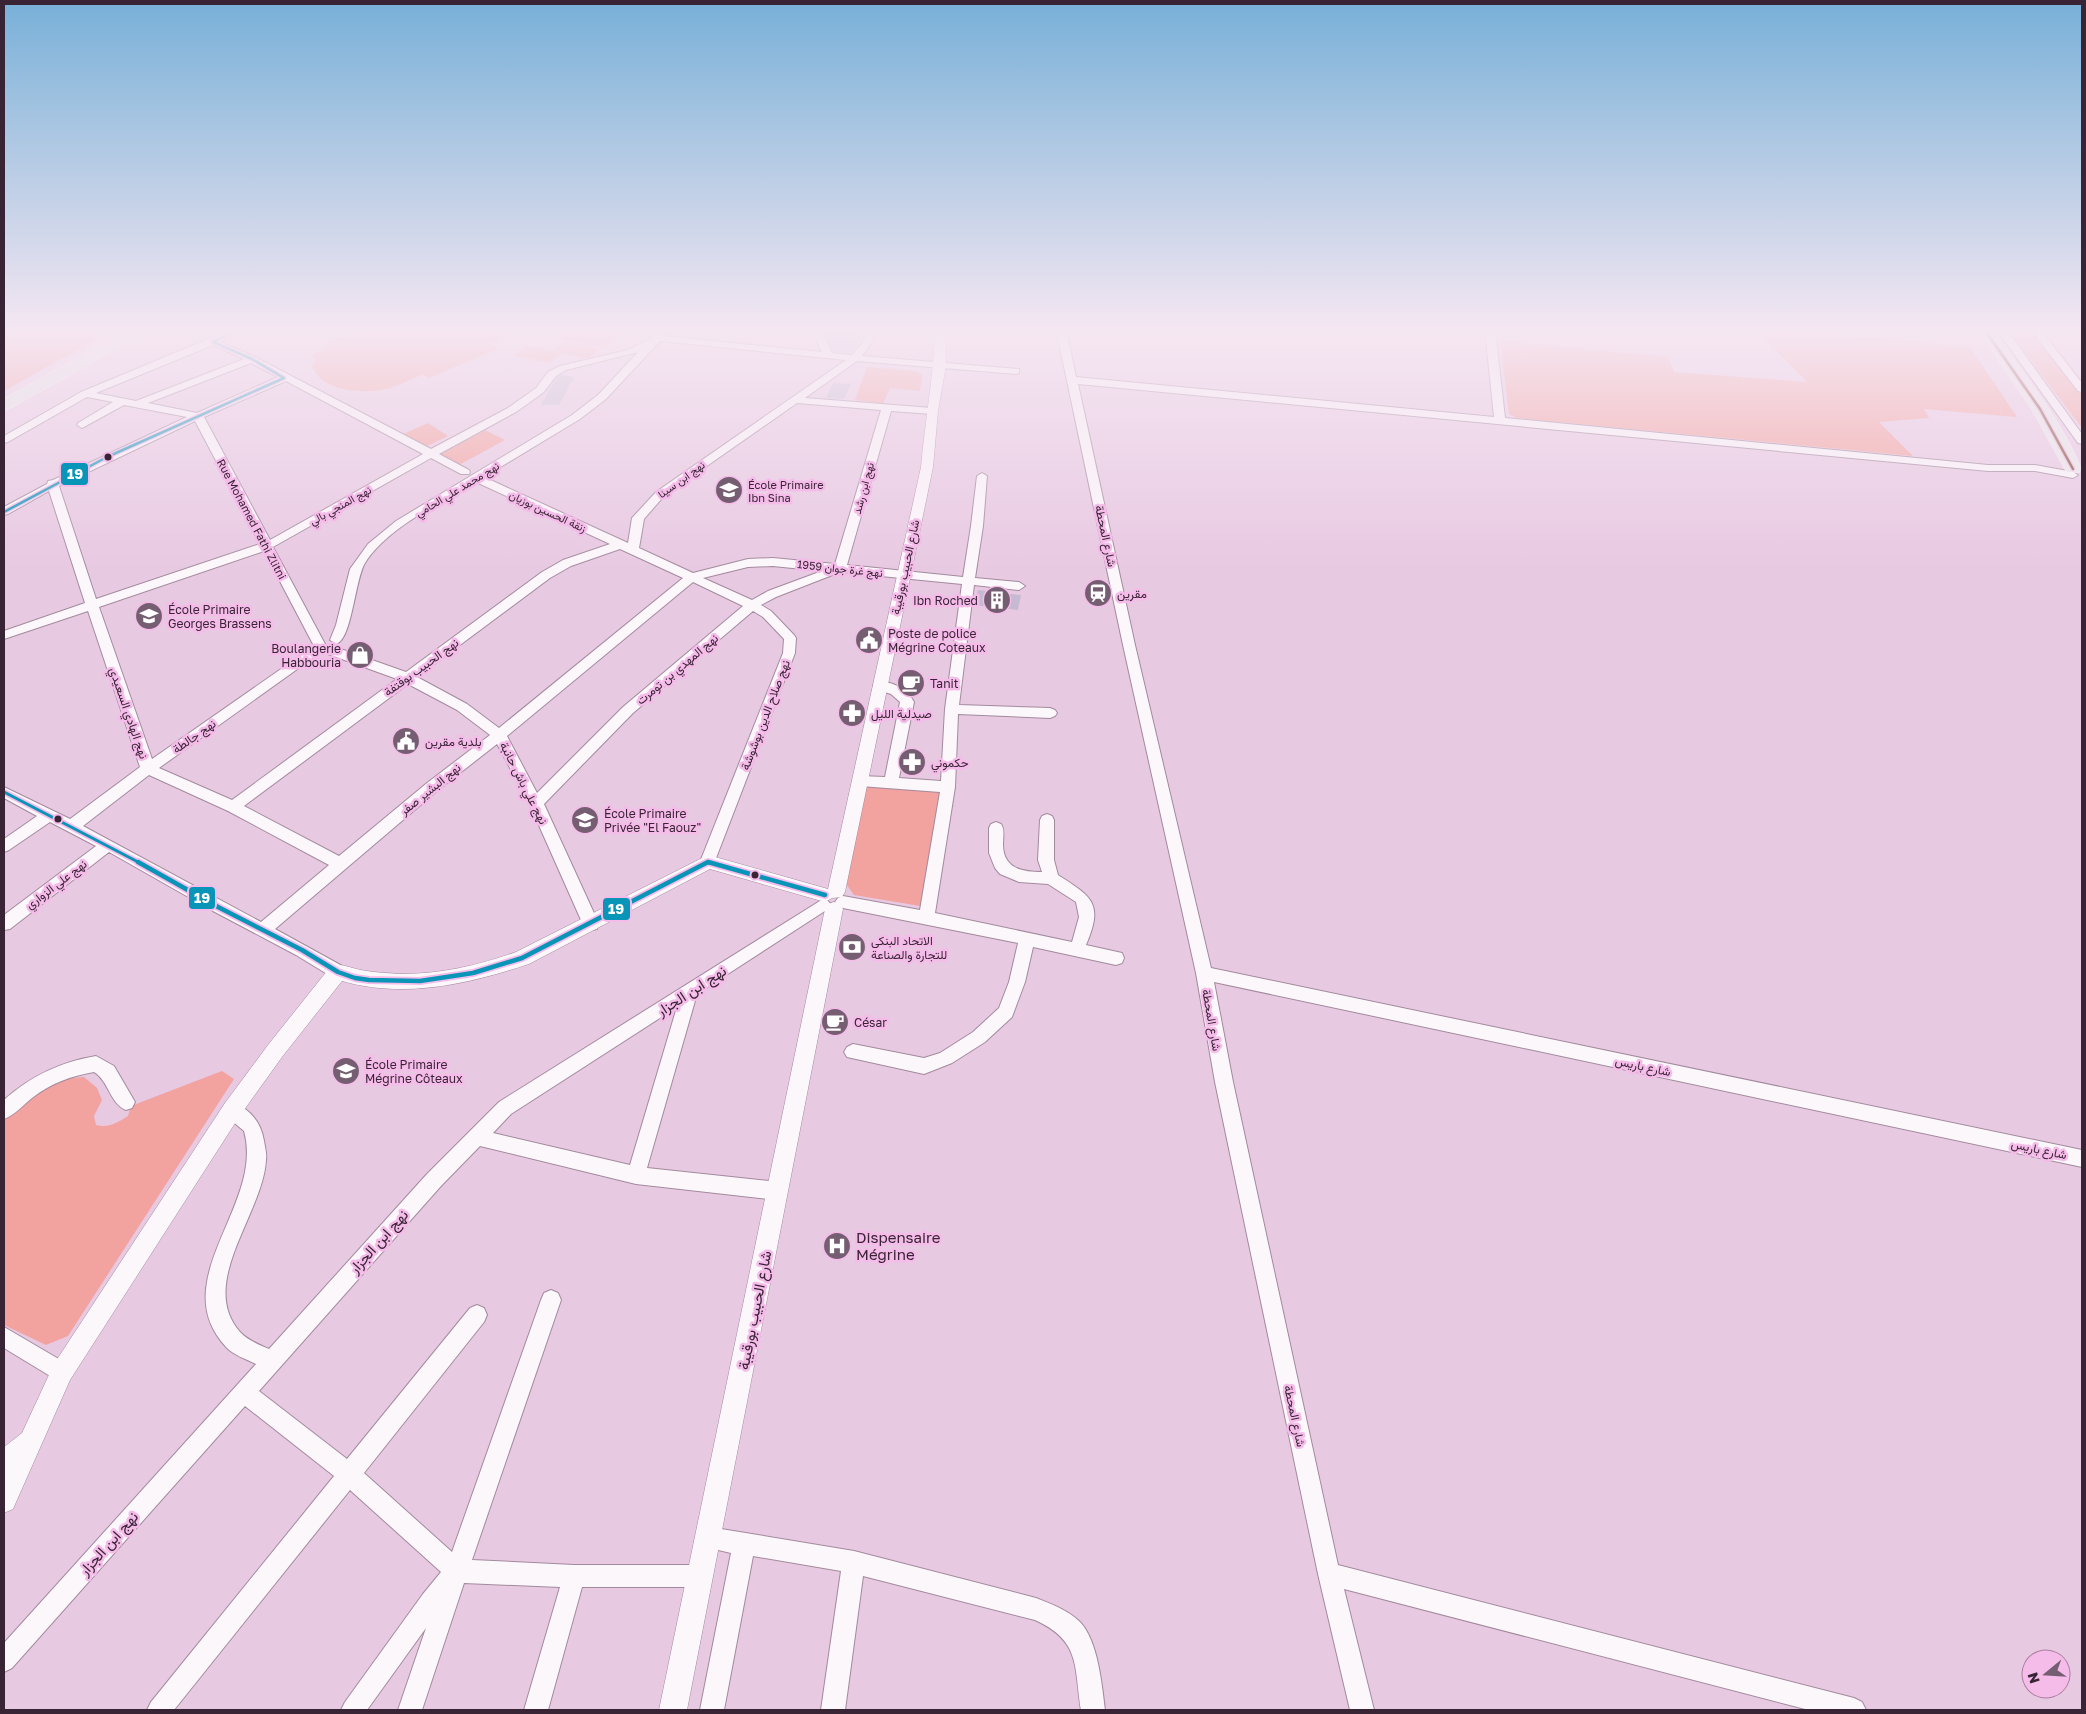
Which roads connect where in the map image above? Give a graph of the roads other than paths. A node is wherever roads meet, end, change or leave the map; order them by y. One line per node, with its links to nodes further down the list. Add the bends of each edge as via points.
1 (59, 409): 21 (street)
2 (109, 409): 20 (street)
3 (162, 409): 18 (street)
4 (214, 409): 18 (street)
5 (343, 409): 23 (street)
6 (513, 409): 23 (street, نهج المنجي بالي)
7 (586, 409): 28 (street, نهج محمد علي الحامي)
8 (781, 409): 33 (street, نهج ابن سينا, via 660,494 638,518)
9 (888, 409): 34 (street, نهج ابن رشد)
10 (902, 409): 17 (street)
11 (1078, 409): 73 (street, شارع المحطة)
12 (1382, 409): 19 (street)
13 (1499, 409): 19 (street)
14 (2040, 409): 26 (main road)
15 (2054, 409): 24 (main road)
16 (2059, 409): 22 (street)
17 (932, 411): 35 (street, شارع الحبيب بورقيبة, via 927,467)
18 (198, 416): 29 (street); 32 (street, Rue Mohamed Fathi Zlitni)
19 (1500, 420): 26 (street, via 1988,468 2035,468)
20 (82, 425)
21 (4, 440)
22 (2082, 441)
23 (432, 453): 25 (street); 32 (street, نهج المنجي بالي)
24 (2082, 454)
25 (465, 472)
26 (2078, 473)
27 (982, 476): 37 (street)
28 (476, 478): 31 (street, زنقة الحسين بوزيان); 42 (street, نهج محمد علي الحامي, via 400,523 376,544 353,576 346,614)
29 (52, 483): 30 (street); 39 (street, نهج الهادي السعيدي)
30 (4, 512)
31 (620, 545): 33 (street, نهج صلاح الدين بوشوشة); 43 (street, نهج الحبيب بوقتفة, via 567,563 551,572)
32 (267, 546): 39 (street, نهج المنجي بالي); 42 (street, Rue Mohamed Fathi Zlitni)
33 (634, 549): 36 (street, نهج صلاح الدين بوشوشة)
34 (840, 568): 35 (street, نهج غرة جوان 1959); 36 (street, نهج غرة جوان 1959, via 748,562); 40 (street, نهج المهدي بن تومرت)
35 (903, 573): 37 (street, نهج غرة جوان 1959); 44 (street, شارع الحبيب بورقيبة)
36 (692, 577): 40 (street, نهج صلاح الدين بوشوشة); 47 (street, نهج البشير صفر)
37 (968, 581): 38 (street, نهج غرة جوان 1959); 45 (street)
38 (1019, 586)
39 (92, 605): 41 (street, نهج المنجي بالي); 48 (street, نهج الهادي السعيدي)
40 (752, 605): 53 (street, نهج المهدي بن تومرت, via 628,710); 61 (street, نهج صلاح الدين بوشوشة, via 767,614 790,638 789,653)
41 (4, 635)
42 (326, 646): 43 (street, نهج علي باش حانبة); 48 (street, نهج جالطة)
43 (406, 677): 47 (street, نهج علي باش حانبة, via 462,706); 54 (street, نهج الحبيب بوقتفة)
44 (880, 686): 49 (street, شارع الحبيب بورقيبة); 50 (street, via 899,692 907,702)
45 (952, 709): 46 (street); 51 (street)
46 (1050, 713)
47 (499, 734): 53 (street, نهج علي باش حانبة); 62 (street, نهج البشير صفر)
48 (148, 769): 54 (street, نهج الهادي السعيدي); 57 (street, نهج جالطة)
49 (860, 780): 50 (street); 64 (street, شارع الحبيب بورقيبة)
50 (890, 782): 51 (street)
51 (948, 787): 65 (street)
52 (4, 792): 55 (street)
53 (536, 803): 67 (street, نهج علي باش حانبة)
54 (233, 807): 62 (street, نهج الهادي السعيدي)
55 (49, 815): 57 (street); 60 (street)
56 (1046, 820): 63 (street, via 1046,860)
57 (72, 826): 59 (street)
58 (996, 828): 63 (street, via 996,856 1002,868 1014,876)
59 (108, 845): 66 (street, نهج علي الزواري); 68 (street)
60 (4, 846)
61 (708, 862): 64 (street); 67 (street)
62 (339, 863): 68 (street, نهج البشير صفر)
63 (1051, 878): 70 (street, via 1080,897 1088,913)
64 (832, 901): 65 (street); 74 (street, نهج ابن الجزار); 82 (street, شارع الحبيب بورقيبة)
65 (927, 917): 69 (street)
66 (4, 924)
67 (591, 924): 72 (street, via 522,958 474,973 420,980 377,980)
68 (263, 929): 72 (street)
69 (1027, 939): 70 (street); 75 (street, via 1006,1012 979,1037 946,1058 924,1066)
70 (1076, 950): 71 (street)
71 (1116, 958)
72 (338, 972): 77 (street)
73 (1204, 973): 80 (street, شارع باريس); 97 (street, شارع المحطة, via 1213,1032)
74 (690, 991): 79 (street, نهج ابن الجزار, via 505,1108); 81 (street)
75 (853, 1052)
76 (126, 1102): 78 (street, via 108,1071 96,1064 56,1073 35,1084)
77 (232, 1110): 86 (street, via 250,1125 258,1146 257,1167 216,1280 216,1310 224,1329 235,1341); 87 (street)
78 (4, 1111)
79 (476, 1137): 81 (street); 86 (street, نهج ابن الجزار)
80 (2082, 1158)
81 (636, 1175): 82 (street)
82 (778, 1191): 93 (street, شارع الحبيب بورقيبة)
83 (550, 1300): 96 (street)
84 (477, 1315): 91 (street)
85 (4, 1336): 87 (street)
86 (270, 1360): 88 (street, نهج ابن الجزار)
87 (62, 1372): 89 (street)
88 (244, 1392): 91 (street); 100 (street, نهج ابن الجزار)
89 (32, 1440): 90 (street); 92 (street)
90 (4, 1462)
91 (349, 1474): 96 (street); 102 (street)
92 (4, 1500)
93 (709, 1538): 94 (street); 99 (street, شارع الحبيب بورقيبة)
94 (744, 1543): 95 (street); 107 (street)
95 (854, 1562): 108 (street); 109 (street, via 1036,1609 1059,1619 1075,1633 1081,1648)
96 (457, 1571): 98 (street); 103 (street); 104 (street)
97 (1329, 1574): 101 (street); 110 (street, شارع المحطة)
98 (574, 1576): 99 (street); 105 (street)
99 (701, 1576): 106 (street, شارع الحبيب بورقيبة)
100 (4, 1660)
101 (1846, 1709)
102 (159, 1710)
103 (353, 1710)
104 (410, 1710)
105 (536, 1710)
106 (673, 1710)
107 (712, 1710)
108 (833, 1710)
109 (1093, 1710)
110 (1362, 1710)

